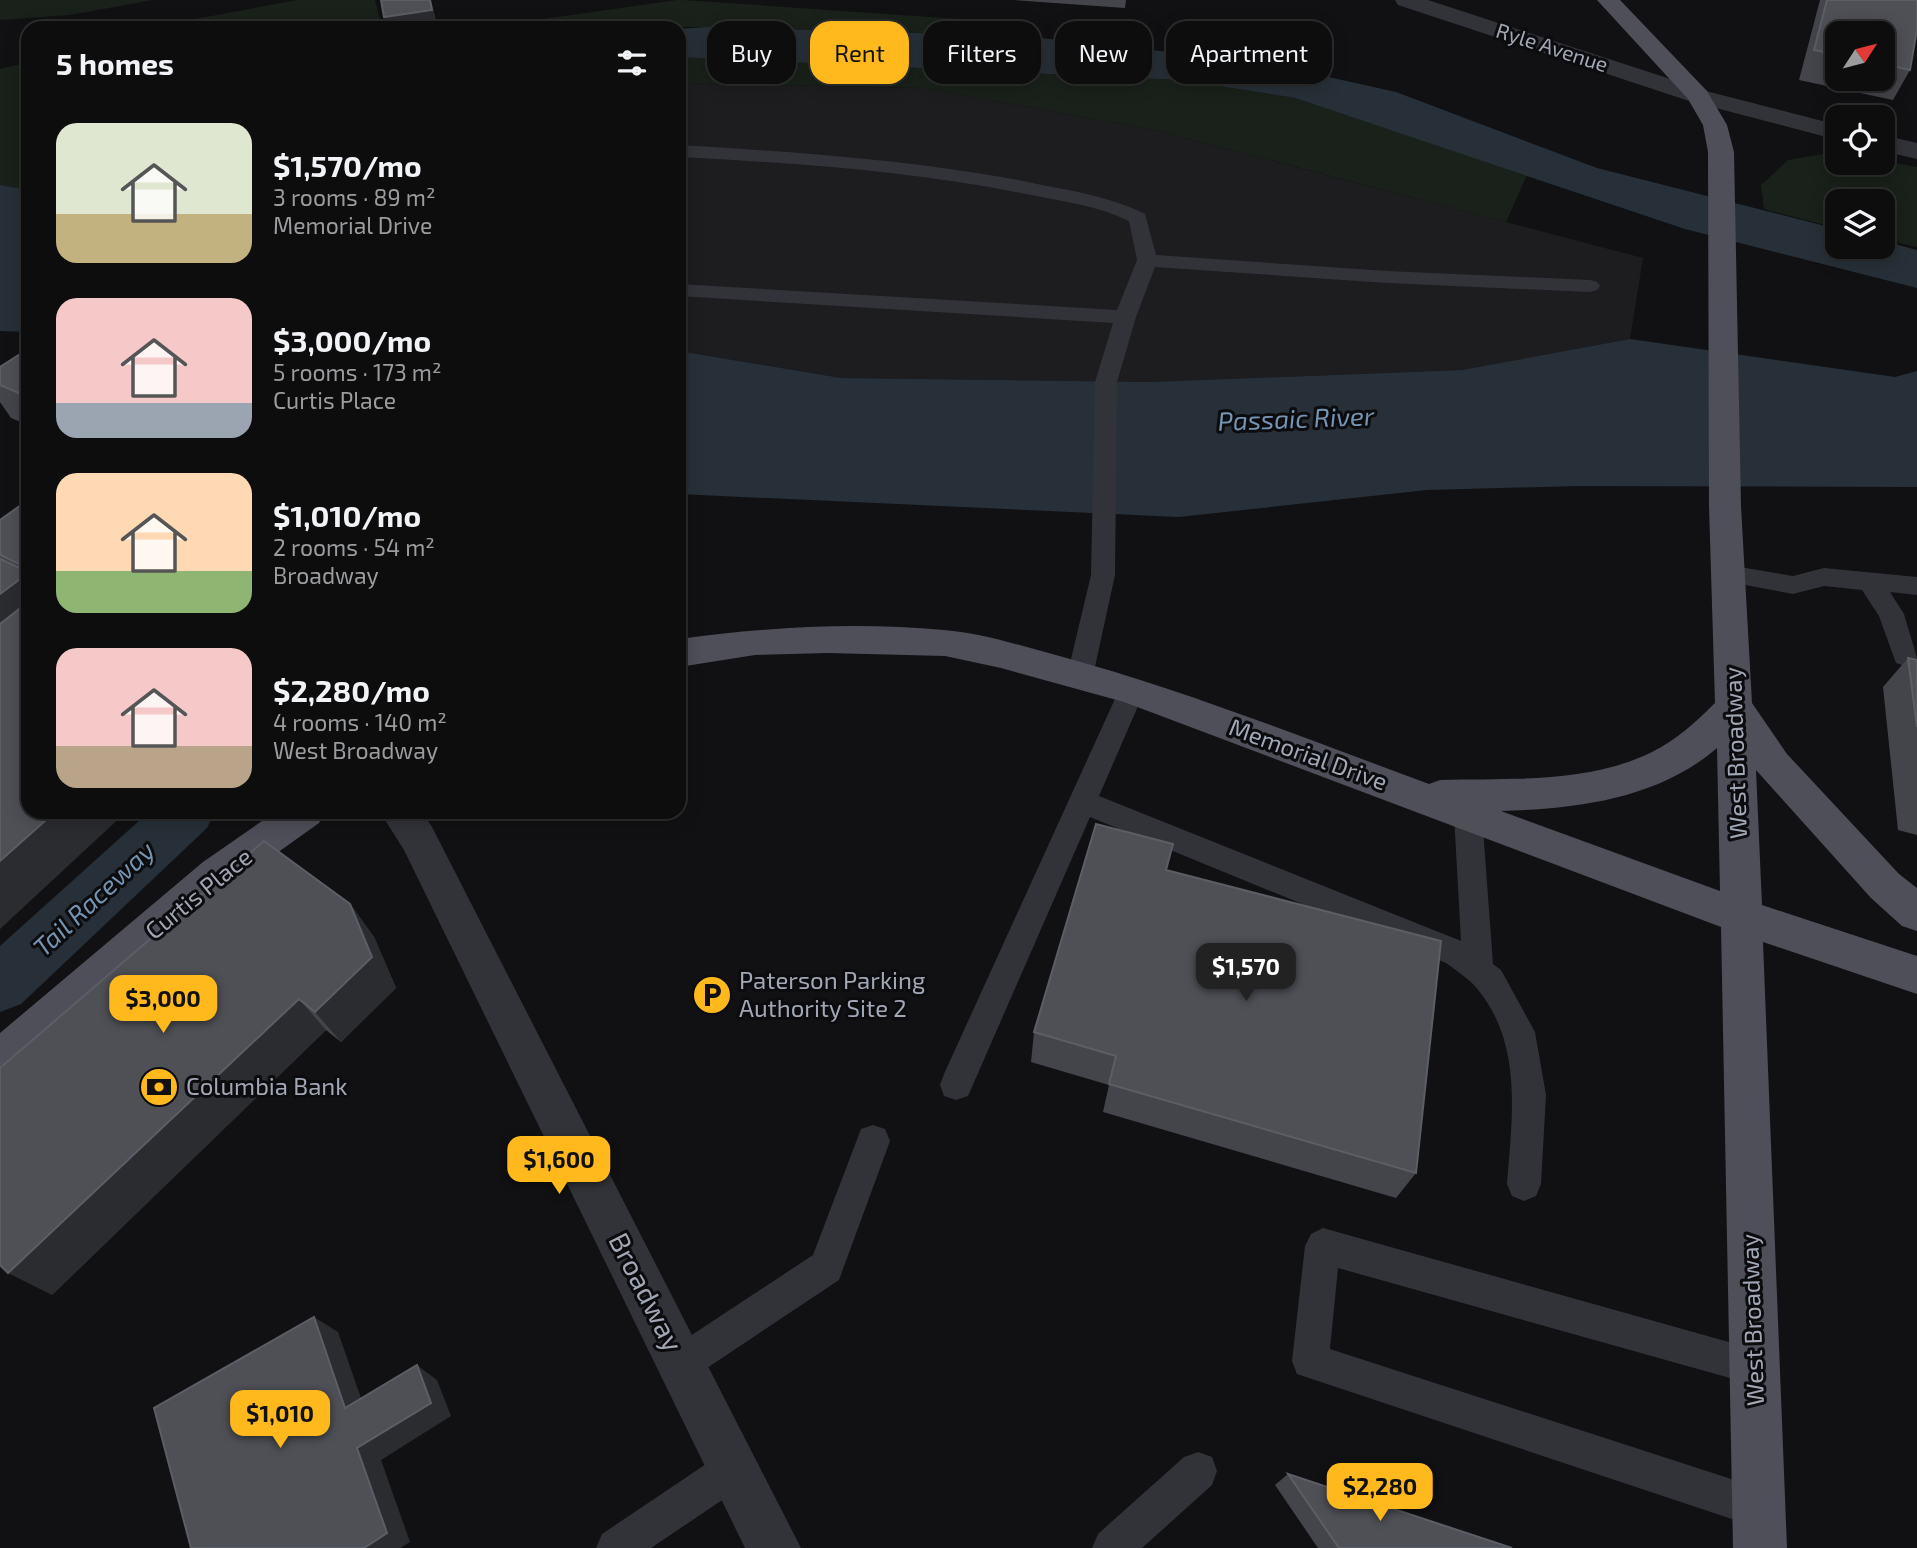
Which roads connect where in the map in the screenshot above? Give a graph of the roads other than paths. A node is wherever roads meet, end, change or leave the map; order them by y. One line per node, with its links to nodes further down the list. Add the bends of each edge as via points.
1 (1406, 0): 3 (street, Ryle Avenue)
2 (1608, 0): 3 (main road, West Broadway)
3 (1698, 96): 4 (street, Ryle Avenue); 12 (main road, West Broadway, via 1715,125 1721,152)
4 (1825, 130)
5 (1895, 146): 7 (street)
6 (686, 151): 8 (lane, via 970,177 1110,204 1138,218)
7 (1917, 151)
8 (1147, 260): 9 (lane); 11 (lane)
9 (1590, 286)
10 (686, 290): 11 (lane)
11 (1125, 317): 17 (lane, via 1106,382 1103,575)
12 (1728, 575): 13 (lane, via 1793,585 1824,577); 19 (main road, West Broadway)
13 (1869, 581): 14 (lane); 16 (lane, via 1891,614)
14 (1917, 586)
15 (686, 652): 17 (main road, Memorial Drive, via 767,642 945,643)
16 (1905, 656)
17 (1080, 676): 18 (main road, Memorial Drive)
18 (1132, 690): 20 (main road, Memorial Drive); 21 (lane)
19 (1735, 707): 20 (main road, via 1695,745 1648,772 1604,786); 25 (main road, via 1773,765 1885,886); 26 (main road, West Broadway)
20 (1421, 797): 22 (main road, Memorial Drive)
21 (1083, 802): 27 (lane, via 1457,953); 30 (lane)
22 (1468, 814): 26 (main road, Memorial Drive); 27 (lane)
23 (295, 819): 29 (main road, Curtis Place, via 218,874)
24 (405, 819): 33 (street, Broadway)
25 (1917, 913)
26 (1742, 918): 28 (main road, Memorial Drive); 34 (main road, West Broadway)
27 (1478, 970): 32 (lane, via 1490,980 1519,1032 1530,1095)
28 (1917, 975)
29 (0, 1061)
30 (956, 1085)
31 (873, 1142): 33 (lane, via 826,1267)
32 (1524, 1184)
33 (682, 1363): 35 (street, Broadway)
34 (1755, 1366): 37 (main road, West Broadway); 37 (lane, via 1323,1246 1310,1361)
35 (736, 1468): 38 (lane); 39 (street, Broadway)
36 (1198, 1471): 40 (lane)
37 (1759, 1528)
38 (626, 1544)
39 (774, 1548)
40 (1112, 1548)

